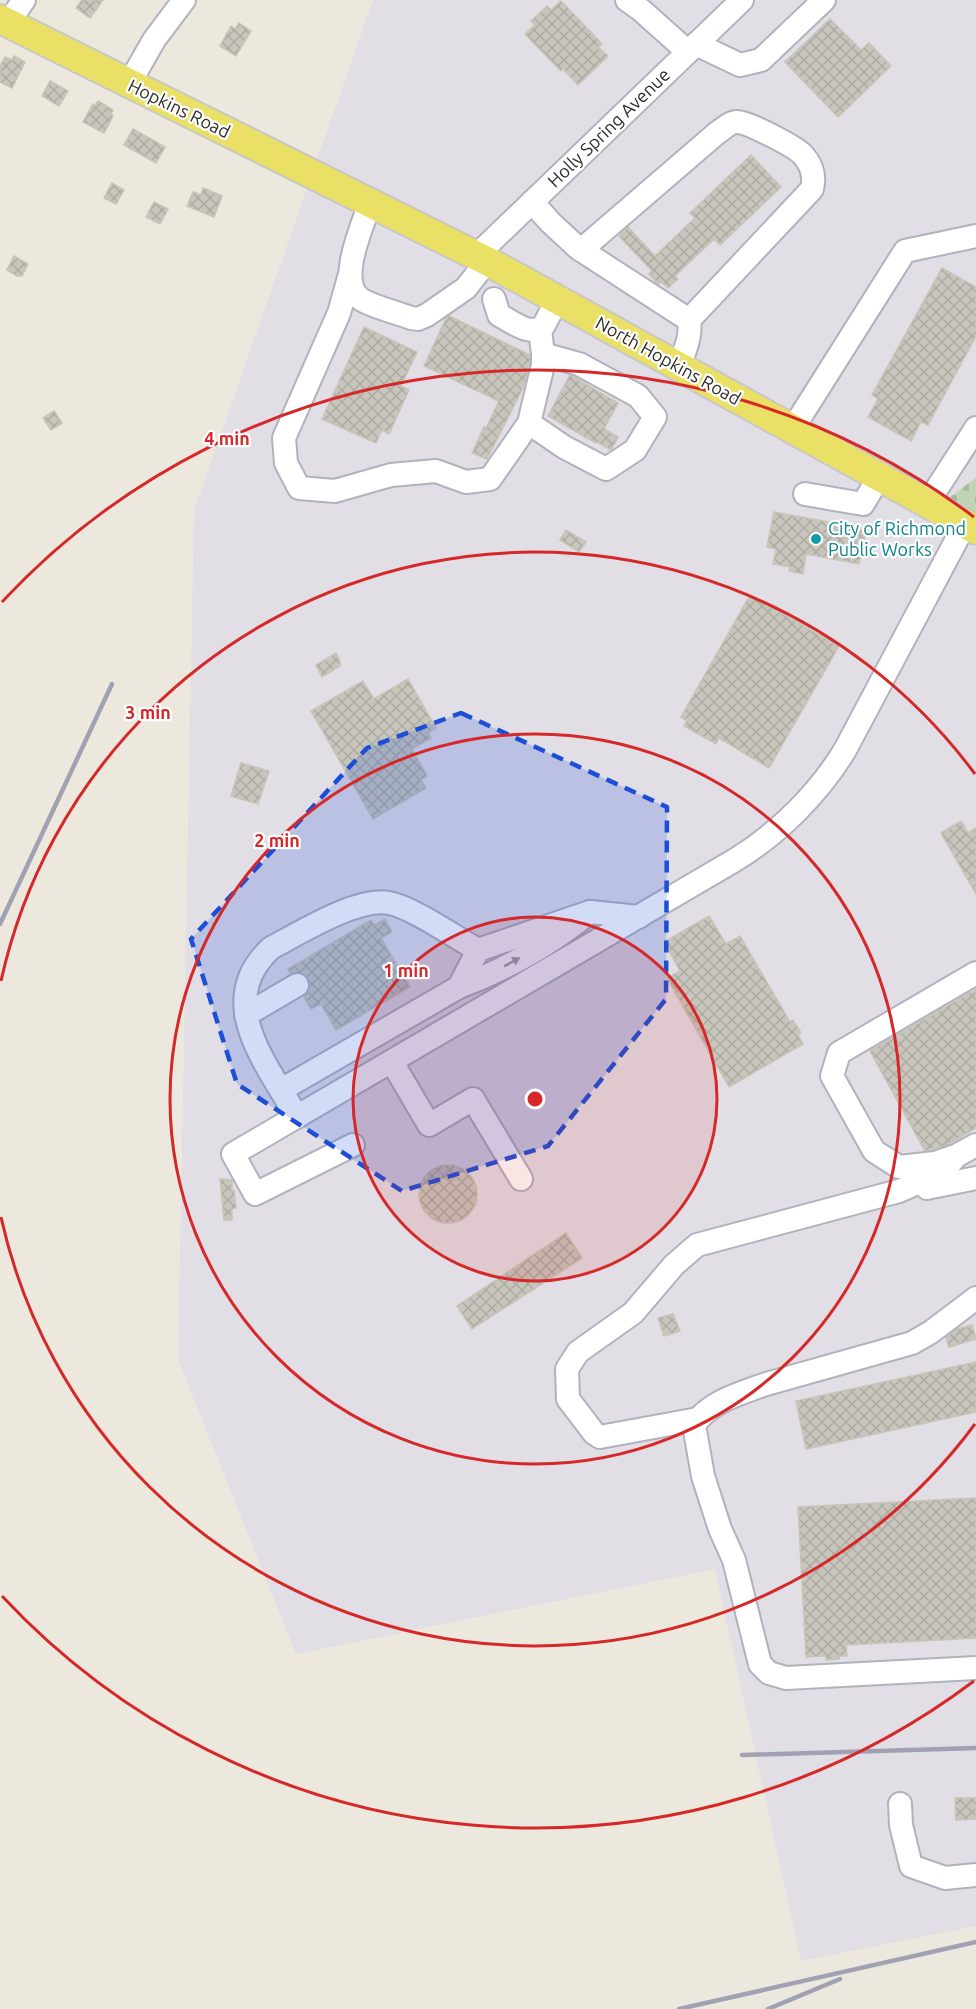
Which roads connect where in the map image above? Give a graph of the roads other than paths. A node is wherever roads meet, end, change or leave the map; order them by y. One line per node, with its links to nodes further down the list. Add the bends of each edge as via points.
1 (24, 0): 6 (street)
2 (184, 0): 8 (street, via 154,40)
3 (627, 0): 7 (street)
4 (742, 0): 7 (street, Holly Spring Avenue)
5 (824, 0): 7 (street, via 761,60 740,65)
6 (4, 22): 8 (main road, Hopkins Road)
7 (692, 48): 10 (street, Holly Spring Avenue)
8 (129, 84): 9 (main road, Hopkins Road)
9 (364, 200): 13 (main road, North Hopkins Road); 14 (street)
10 (532, 202): 12 (street); 13 (street, Holly Spring Avenue)
11 (976, 236): 24 (street, via 905,251)
12 (581, 250): 18 (street); 18 (street, via 717,133 735,122 749,123 802,153 811,166 812,189)
13 (491, 264): 15 (street); 16 (street); 17 (main road, North Hopkins Road)
14 (350, 274): 15 (street, via 353,290 361,299 418,319); 22 (street, via 339,313 284,438 286,463 299,488 335,491 391,475 436,471 466,482 489,479)
15 (466, 288): 16 (street)
16 (494, 299): 19 (street, via 499,315 528,331)
17 (557, 300): 19 (street); 21 (main road, North Hopkins Road)
18 (689, 320): 21 (street, via 688,341)
19 (540, 330): 20 (street)
20 (543, 354): 22 (street); 22 (street, via 579,364 638,396 655,417 635,450 606,469)
21 (678, 367): 24 (main road, North Hopkins Road)
22 (529, 423)
23 (976, 428): 27 (street)
24 (792, 430): 25 (main road, North Hopkins Road)
25 (879, 477): 26 (street, via 863,504); 27 (main road, North Hopkins Road)
26 (805, 494)
27 (927, 504): 28 (main road, North Hopkins Road)
28 (971, 527): 30 (street, via 845,750 817,791 746,854)
29 (590, 912): 30 (street); 31 (street); 34 (street, one-way to 29, via 482,979 566,932)
30 (639, 917): 36 (street)
31 (478, 950): 34 (street); 35 (street, via 404,908 390,903 362,904 271,948 261,957 246,990)
32 (976, 973): 41 (street, via 839,1053 832,1076 874,1151 899,1167)
33 (297, 985): 35 (street)
34 (459, 987): 37 (street)
35 (246, 1015): 37 (street, via 250,1034)
36 (392, 1062): 38 (street); 43 (street, via 429,1125 473,1099)
37 (281, 1090): 38 (street)
38 (297, 1117): 39 (street, via 233,1154 255,1194)
39 (353, 1145)
40 (976, 1145): 41 (street)
41 (956, 1156): 44 (street, via 944,1171)
42 (976, 1178): 44 (street, via 924,1189)
43 (521, 1179)
44 (911, 1186): 46 (street, via 697,1245 633,1312 578,1352 567,1369 568,1399 600,1437)
45 (976, 1298): 46 (street, via 912,1343 755,1388 710,1408)
46 (698, 1419): 47 (street, via 694,1425 703,1476 734,1560 760,1664 769,1673 786,1678)
47 (976, 1668)
48 (900, 1804): 49 (street, via 911,1866 945,1878)
49 (976, 1875)

